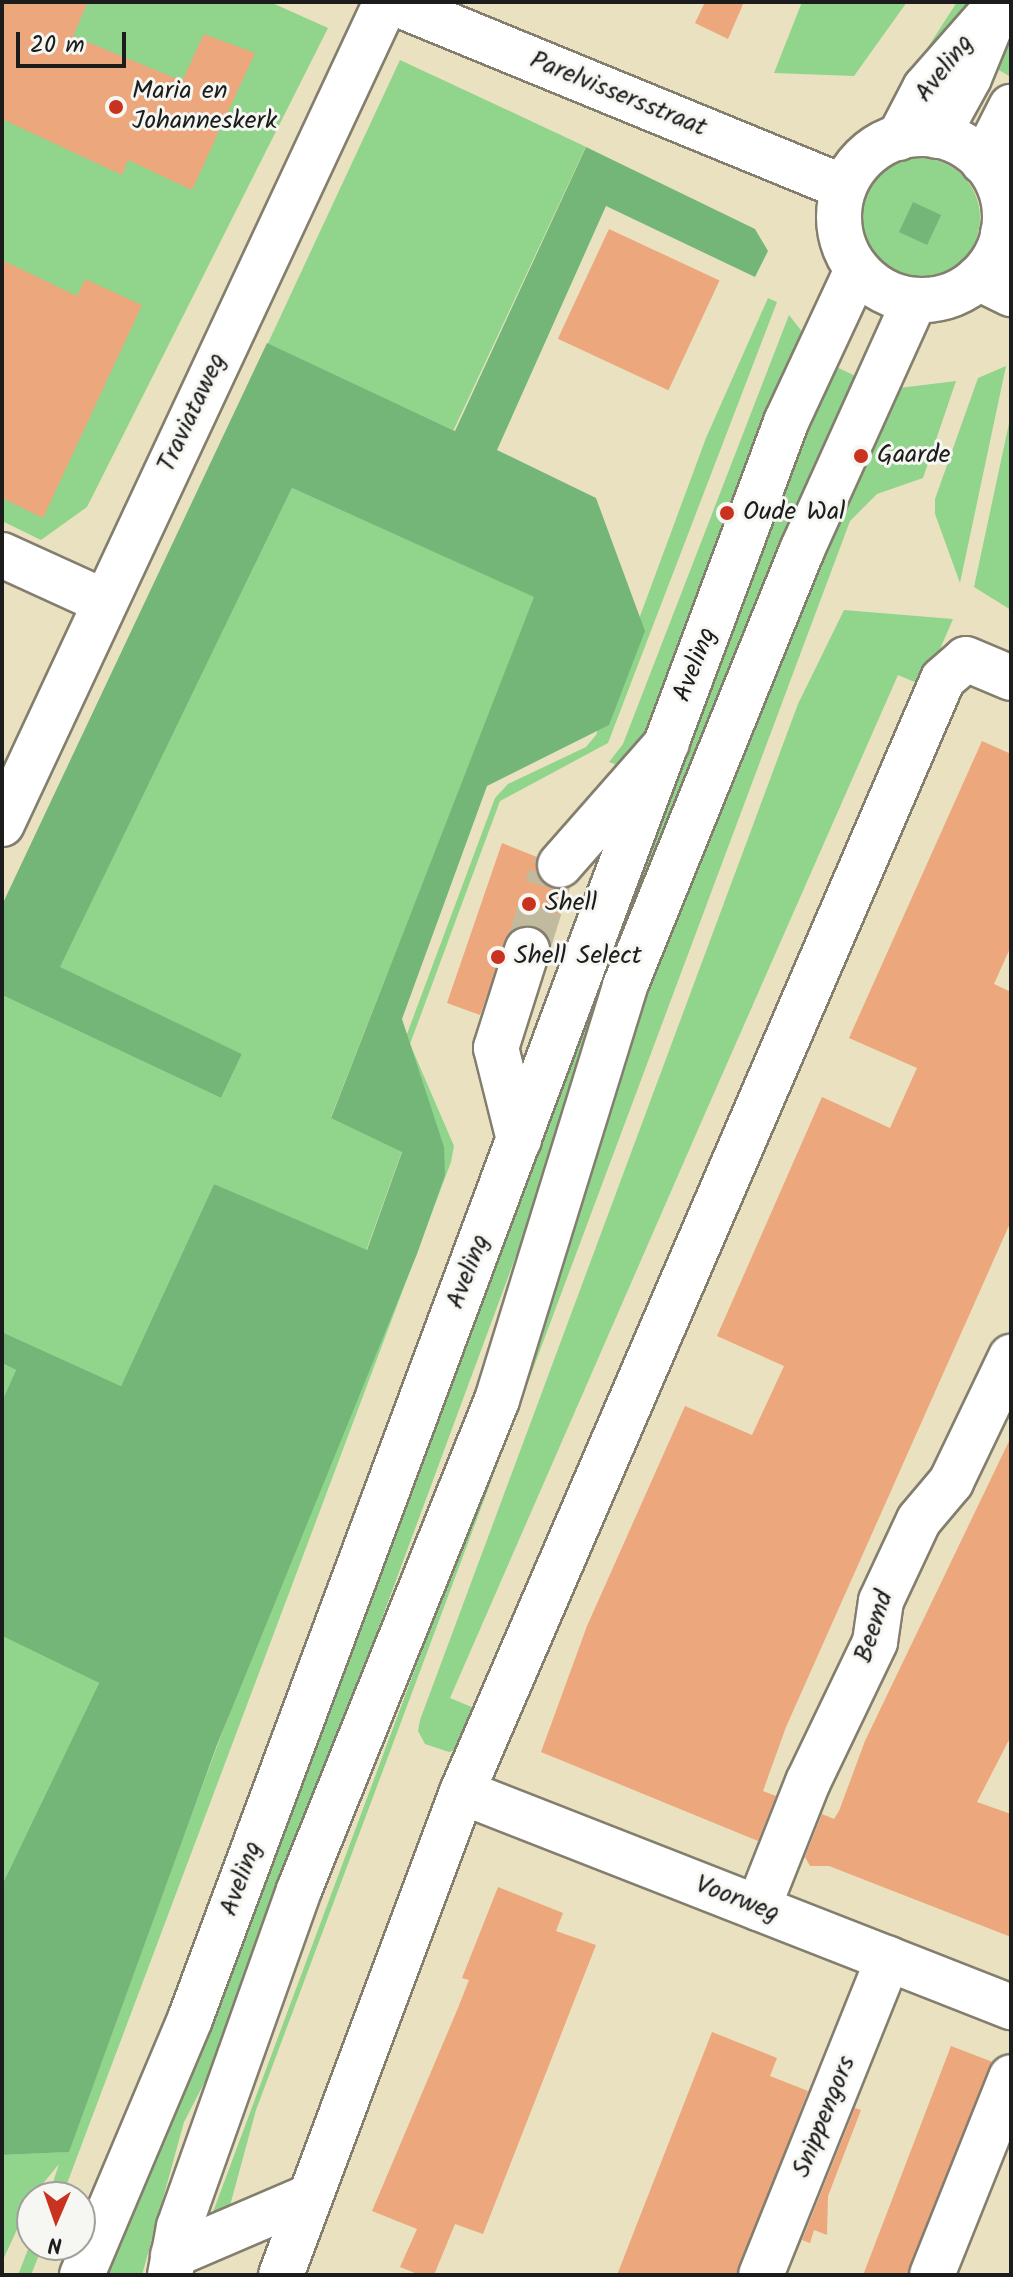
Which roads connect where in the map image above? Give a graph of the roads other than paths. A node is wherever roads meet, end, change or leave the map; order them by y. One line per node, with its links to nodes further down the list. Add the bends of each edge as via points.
1 (386, 2): 13 (street, Traviataweg)
2 (392, 2): 7 (street, Parelvissersstraat)
3 (999, 3): 5 (street, Aveling, via 969,78)
4 (1011, 107): 6 (street)
5 (918, 137): 6 (street, via 962,145); 7 (street, via 866,156)
6 (983, 162): 8 (street, via 1003,203)
7 (844, 187): 9 (street, via 841,237)
8 (1007, 235): 10 (street, via 991,263)
9 (857, 270): 11 (street, via 878,288); 15 (street, Aveling, via 786,422)
10 (994, 286): 11 (street)
11 (915, 300): 27 (street, via 802,550 625,986 497,1400 299,1890)
12 (2, 555): 13 (street)
13 (105, 602): 16 (street, Traviataweg)
14 (1011, 678): 21 (street, via 966,659 954,665 937,693)
15 (667, 743): 17 (street); 19 (street, Aveling)
16 (2, 824)
17 (560, 865)
18 (527, 950): 19 (street, via 496,1048)
19 (519, 1140): 29 (street, Aveling, via 190,2019)
20 (1011, 1357): 22 (street, Beemd, via 951,1482 919,1520 881,1601 875,1642 808,1782)
21 (462, 1792): 22 (street, Voorweg); 26 (street)
22 (758, 1908): 23 (street, Voorweg)
23 (888, 1959): 24 (street, Voorweg); 28 (street, Snippengors)
24 (1011, 2007)
25 (1011, 2077): 31 (street)
26 (306, 2198): 27 (street); 30 (street)
27 (172, 2265)
28 (771, 2272)
29 (82, 2275)
30 (281, 2275)
31 (932, 2275)

